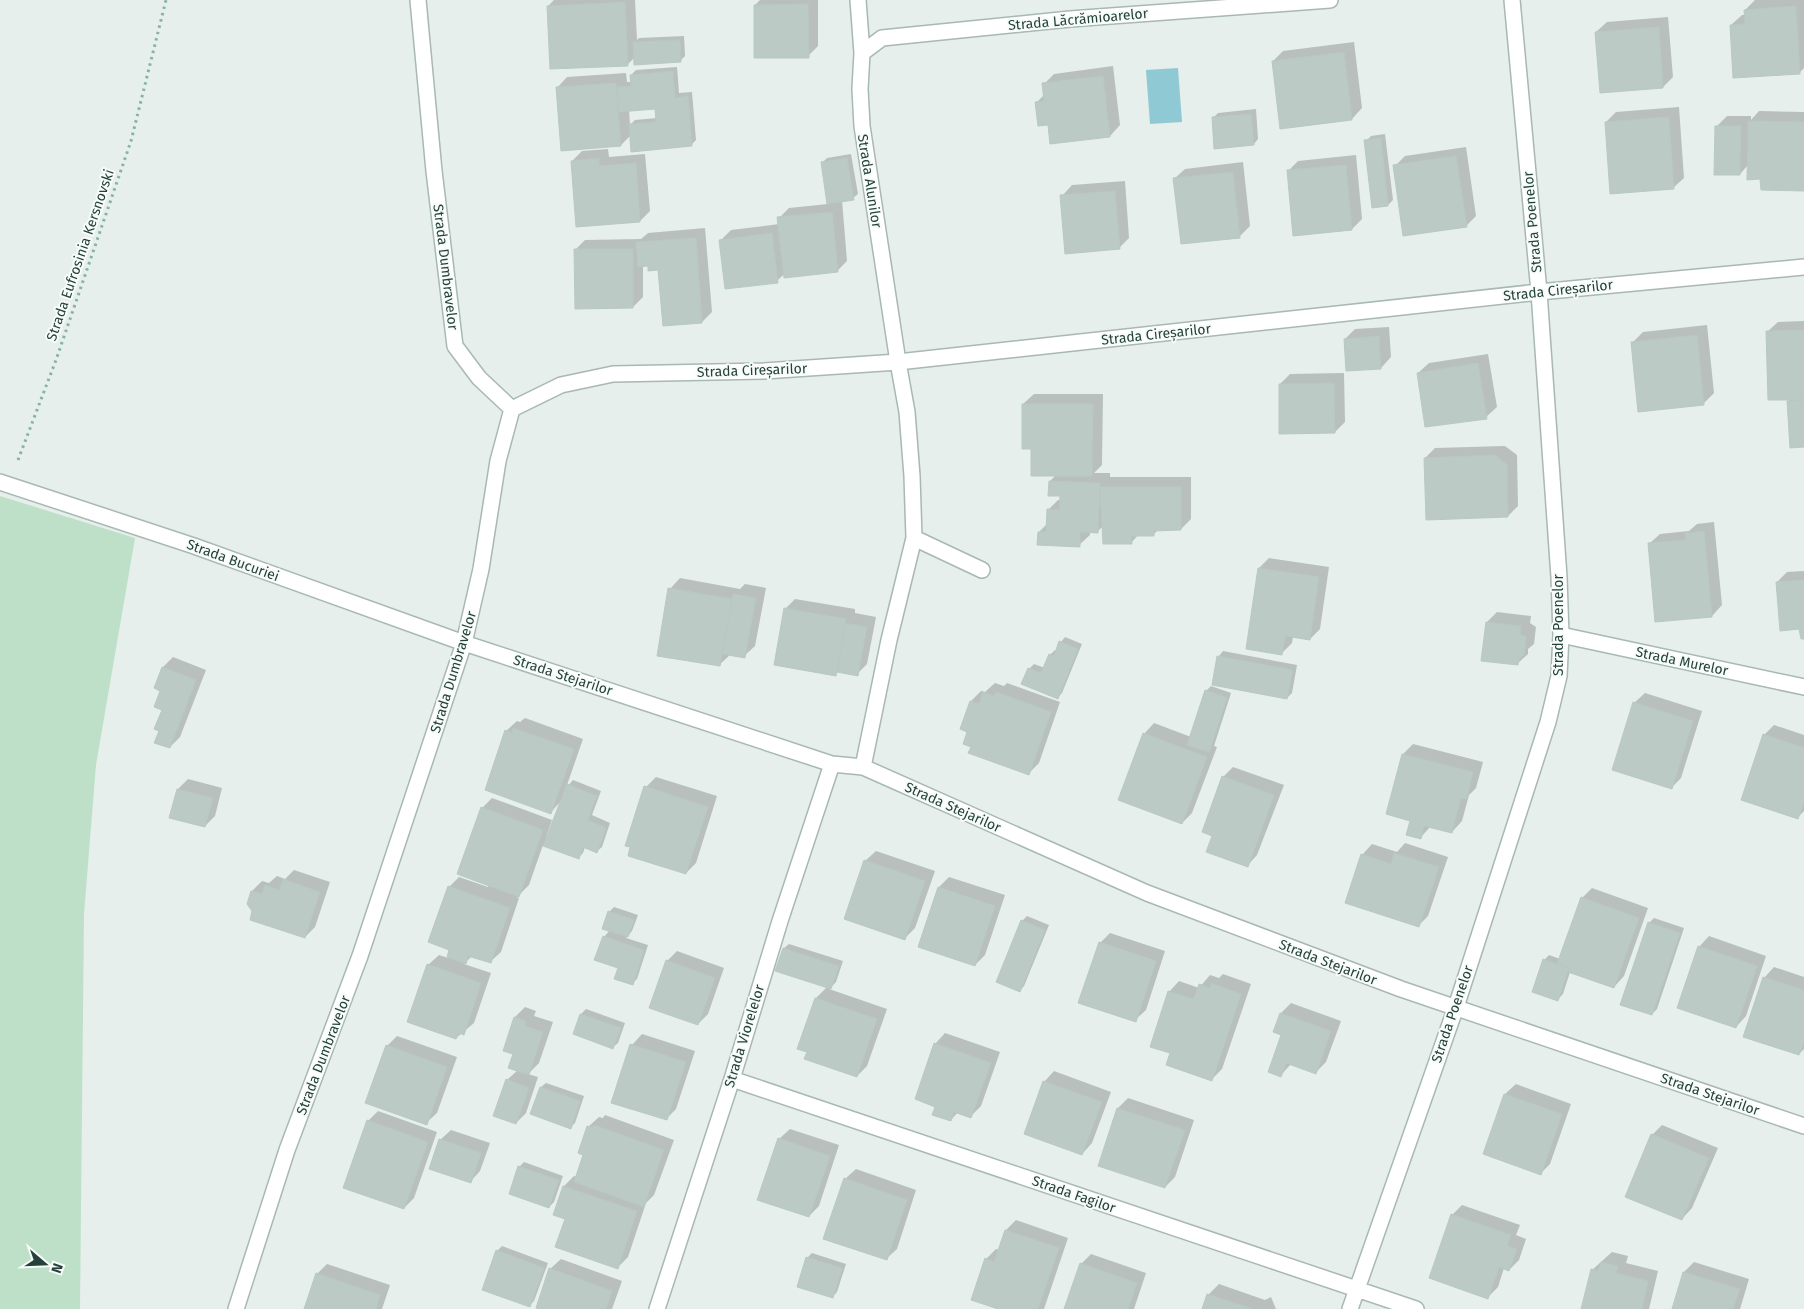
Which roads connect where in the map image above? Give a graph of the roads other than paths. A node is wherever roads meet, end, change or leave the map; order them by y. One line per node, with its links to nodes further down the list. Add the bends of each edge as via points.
1 (418, 0): 9 (street, Strada Dumbravelor, via 434,171 456,346 479,378)
2 (858, 0): 5 (street, Strada Alunilor)
3 (1330, 0): 5 (street, Strada Lăcrămioarelor, via 1070,19 882,38)
4 (1512, 0): 7 (street, Strada Poenelor)
5 (862, 53): 8 (street, Strada Alunilor, via 862,126)
6 (1804, 267): 7 (street, Strada Cireșarilor)
7 (1539, 292): 8 (street, Strada Cireșarilor); 13 (street, Strada Poenelor)
8 (898, 362): 9 (street, Strada Cireșarilor, via 764,371 613,374 561,385); 11 (street, via 908,412)
9 (512, 409): 14 (street, Strada Dumbravelor, via 498,461 481,569)
10 (4, 483): 14 (street, Strada Bucuriei, via 194,546)
11 (914, 538): 12 (street); 17 (street)
12 (982, 570)
13 (1561, 635): 15 (street, Strada Murelor); 18 (street, Strada Poenelor, via 1559,676 1548,722)
14 (464, 643): 16 (street, Strada Stejarilor); 22 (street, Strada Dumbravelor, via 360,956 287,1150)
15 (1804, 687)
16 (832, 764): 17 (street, Strada Stejarilor); 19 (street, Strada Viorelelor)
17 (863, 767): 18 (street, Strada Stejarilor, via 1147,893)
18 (1456, 1007): 20 (street, Strada Stejarilor); 21 (street, Strada Poenelor)
19 (732, 1079): 21 (street, Strada Fagilor); 23 (street, Strada Viorelelor)
20 (1804, 1126)
21 (1356, 1290): 24 (street, Strada Poenelor); 25 (street, Strada Fagilor)
22 (236, 1309)
23 (657, 1309)
24 (1350, 1309)
25 (1416, 1309)

